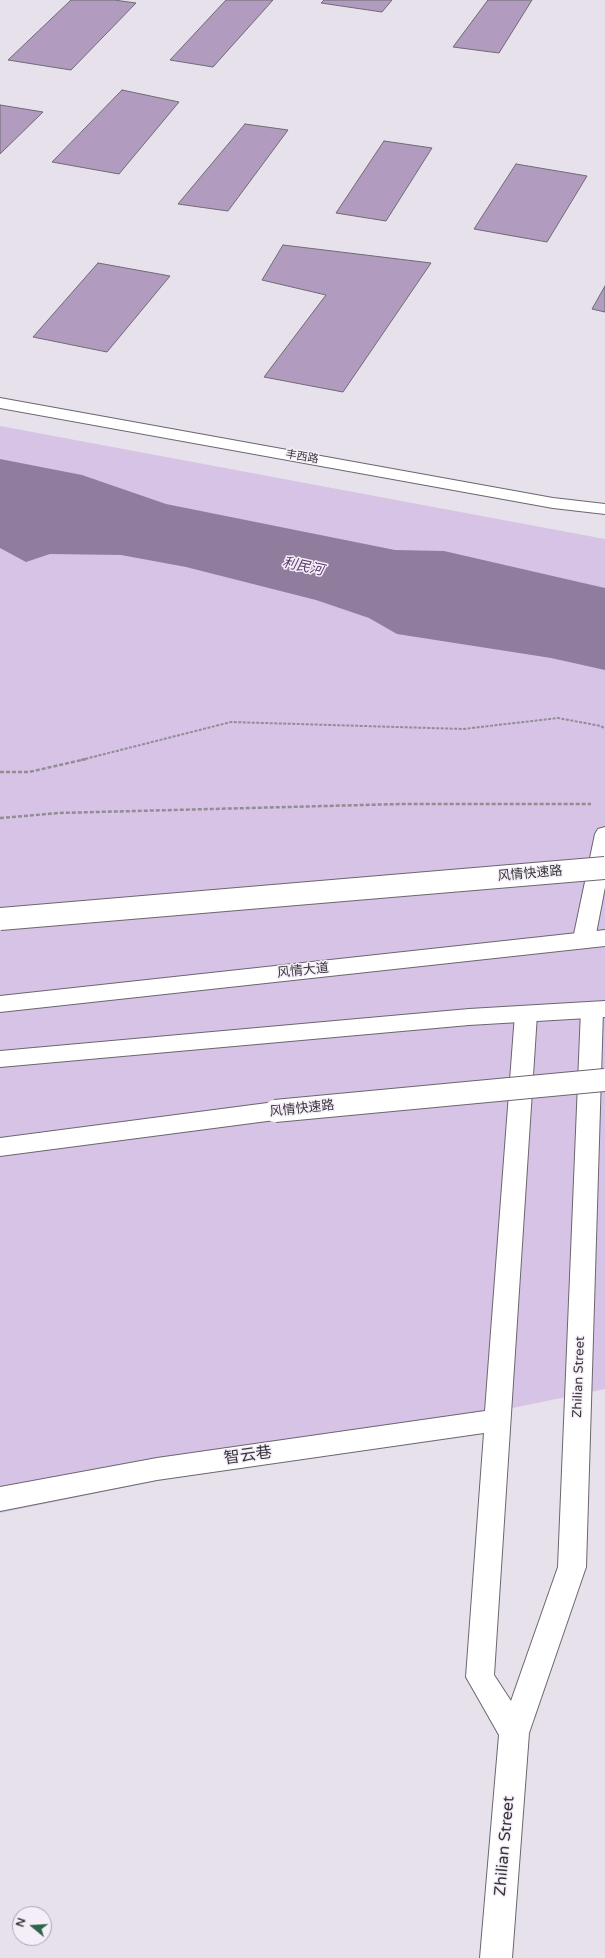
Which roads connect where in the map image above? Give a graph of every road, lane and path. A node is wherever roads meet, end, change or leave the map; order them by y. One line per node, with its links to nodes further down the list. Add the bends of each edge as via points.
1 (0, 402): 2 (main road, 丰西路, via 553,503)
2 (605, 509)
3 (605, 729): 4 (path, via 601,726 558,718 463,729 231,722 29,772)
4 (0, 772)
5 (597, 804): 6 (path, via 400,804 59,813)
6 (0, 818)
7 (605, 834): 11 (main road)
8 (605, 868): 9 (main road, 风情快速路, bridge)
9 (0, 919)
10 (605, 938): 11 (main road, 风情大道)
11 (584, 939): 12 (main road, 风情大道)
12 (0, 1004)
13 (599, 1010): 14 (main road); 20 (main road, Zhilian Street, via 572,1566)
14 (526, 1014): 15 (main road, via 185,1041); 18 (main road)
15 (0, 1059)
16 (605, 1080): 17 (main road, 风情快速路, bridge, via 275,1111)
17 (0, 1147)
18 (498, 1420): 19 (main road, 智云巷, via 157,1469); 20 (main road, via 480,1677)
19 (0, 1499)
20 (514, 1734): 21 (main road, Zhilian Street)
21 (496, 1958)

